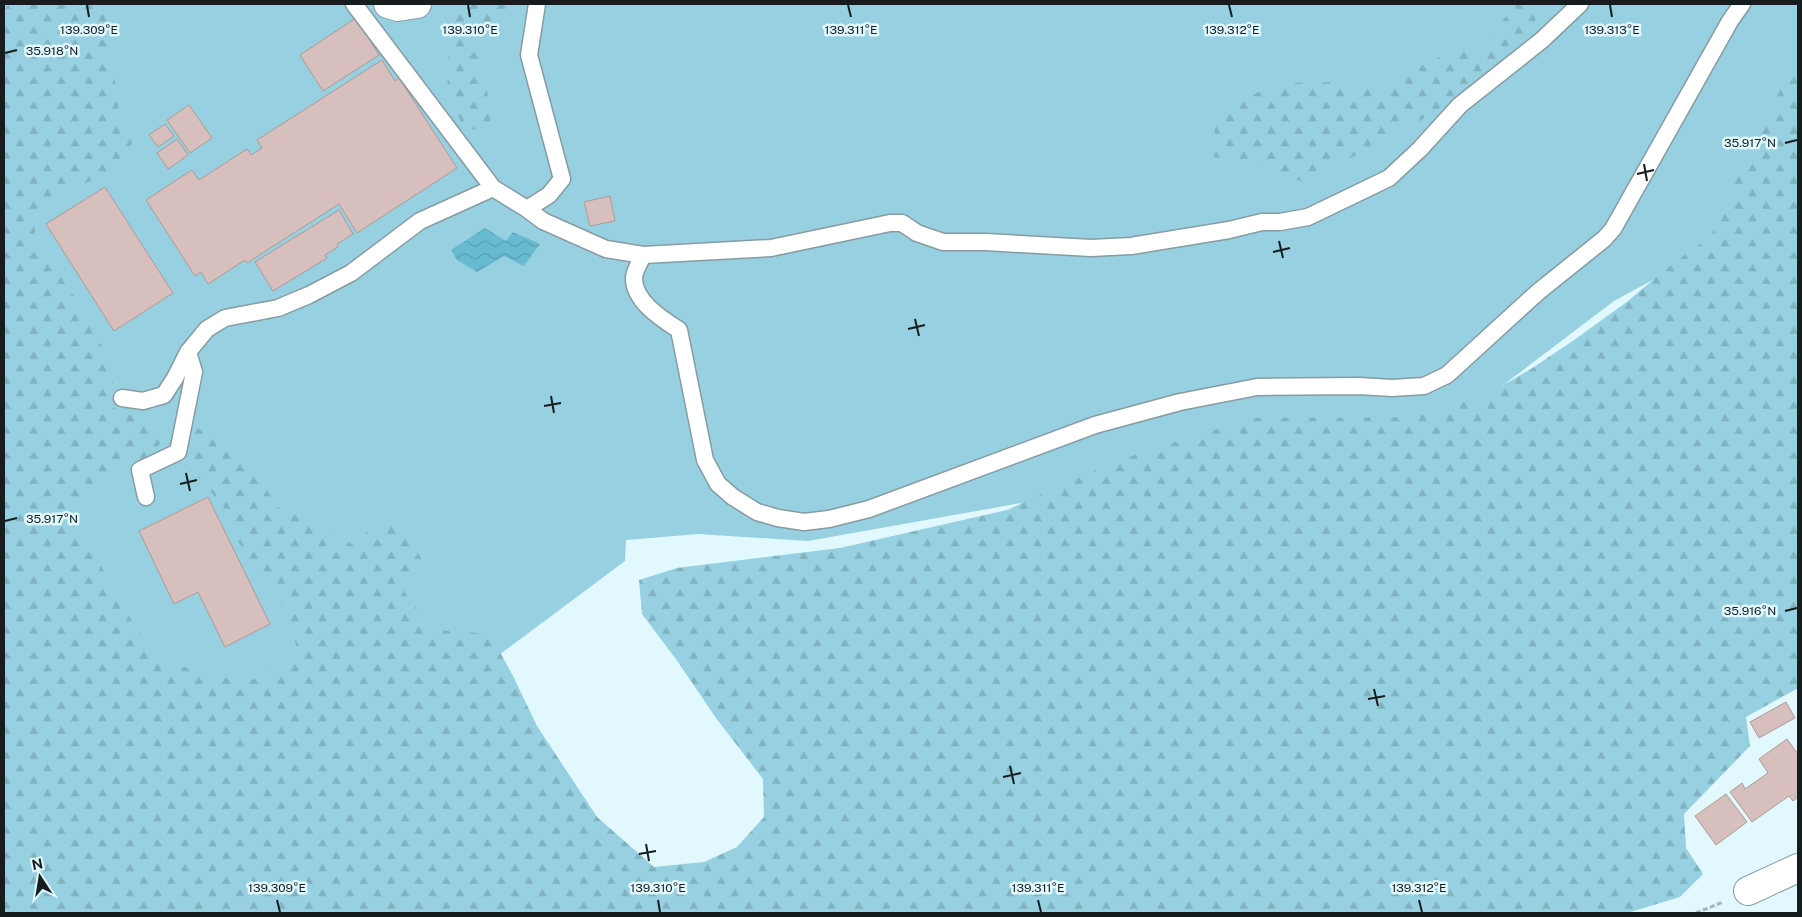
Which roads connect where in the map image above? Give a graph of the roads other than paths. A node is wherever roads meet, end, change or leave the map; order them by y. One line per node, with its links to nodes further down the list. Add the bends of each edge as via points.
1 (354, 4): 7 (lane)
2 (388, 4): 3 (street, via 398,7)
3 (418, 4)
4 (537, 4): 8 (lane, via 529,55 562,179 549,195)
5 (1580, 4): 9 (lane, via 1542,40 1460,105 1389,178 1308,217 1130,246 1091,248 943,242 917,233 902,223 890,223 771,248)
6 (1742, 4): 9 (lane, via 1604,239 1538,292 1447,375 1424,386 1257,387 1180,402 1095,425 869,509 804,522 778,518 757,512 733,497 718,484 705,460 679,330 648,306 635,289 634,276)
7 (493, 188): 8 (lane); 10 (lane, via 420,221 351,273 309,295 278,308 225,318 207,329)
8 (527, 209): 9 (lane, via 543,221 606,249)
9 (643, 255)
10 (188, 352): 11 (lane, via 164,395 143,401); 12 (lane, via 194,372 178,452 140,470)
11 (122, 398)
12 (146, 497)
13 (1798, 868): 14 (street)
14 (1748, 891)

